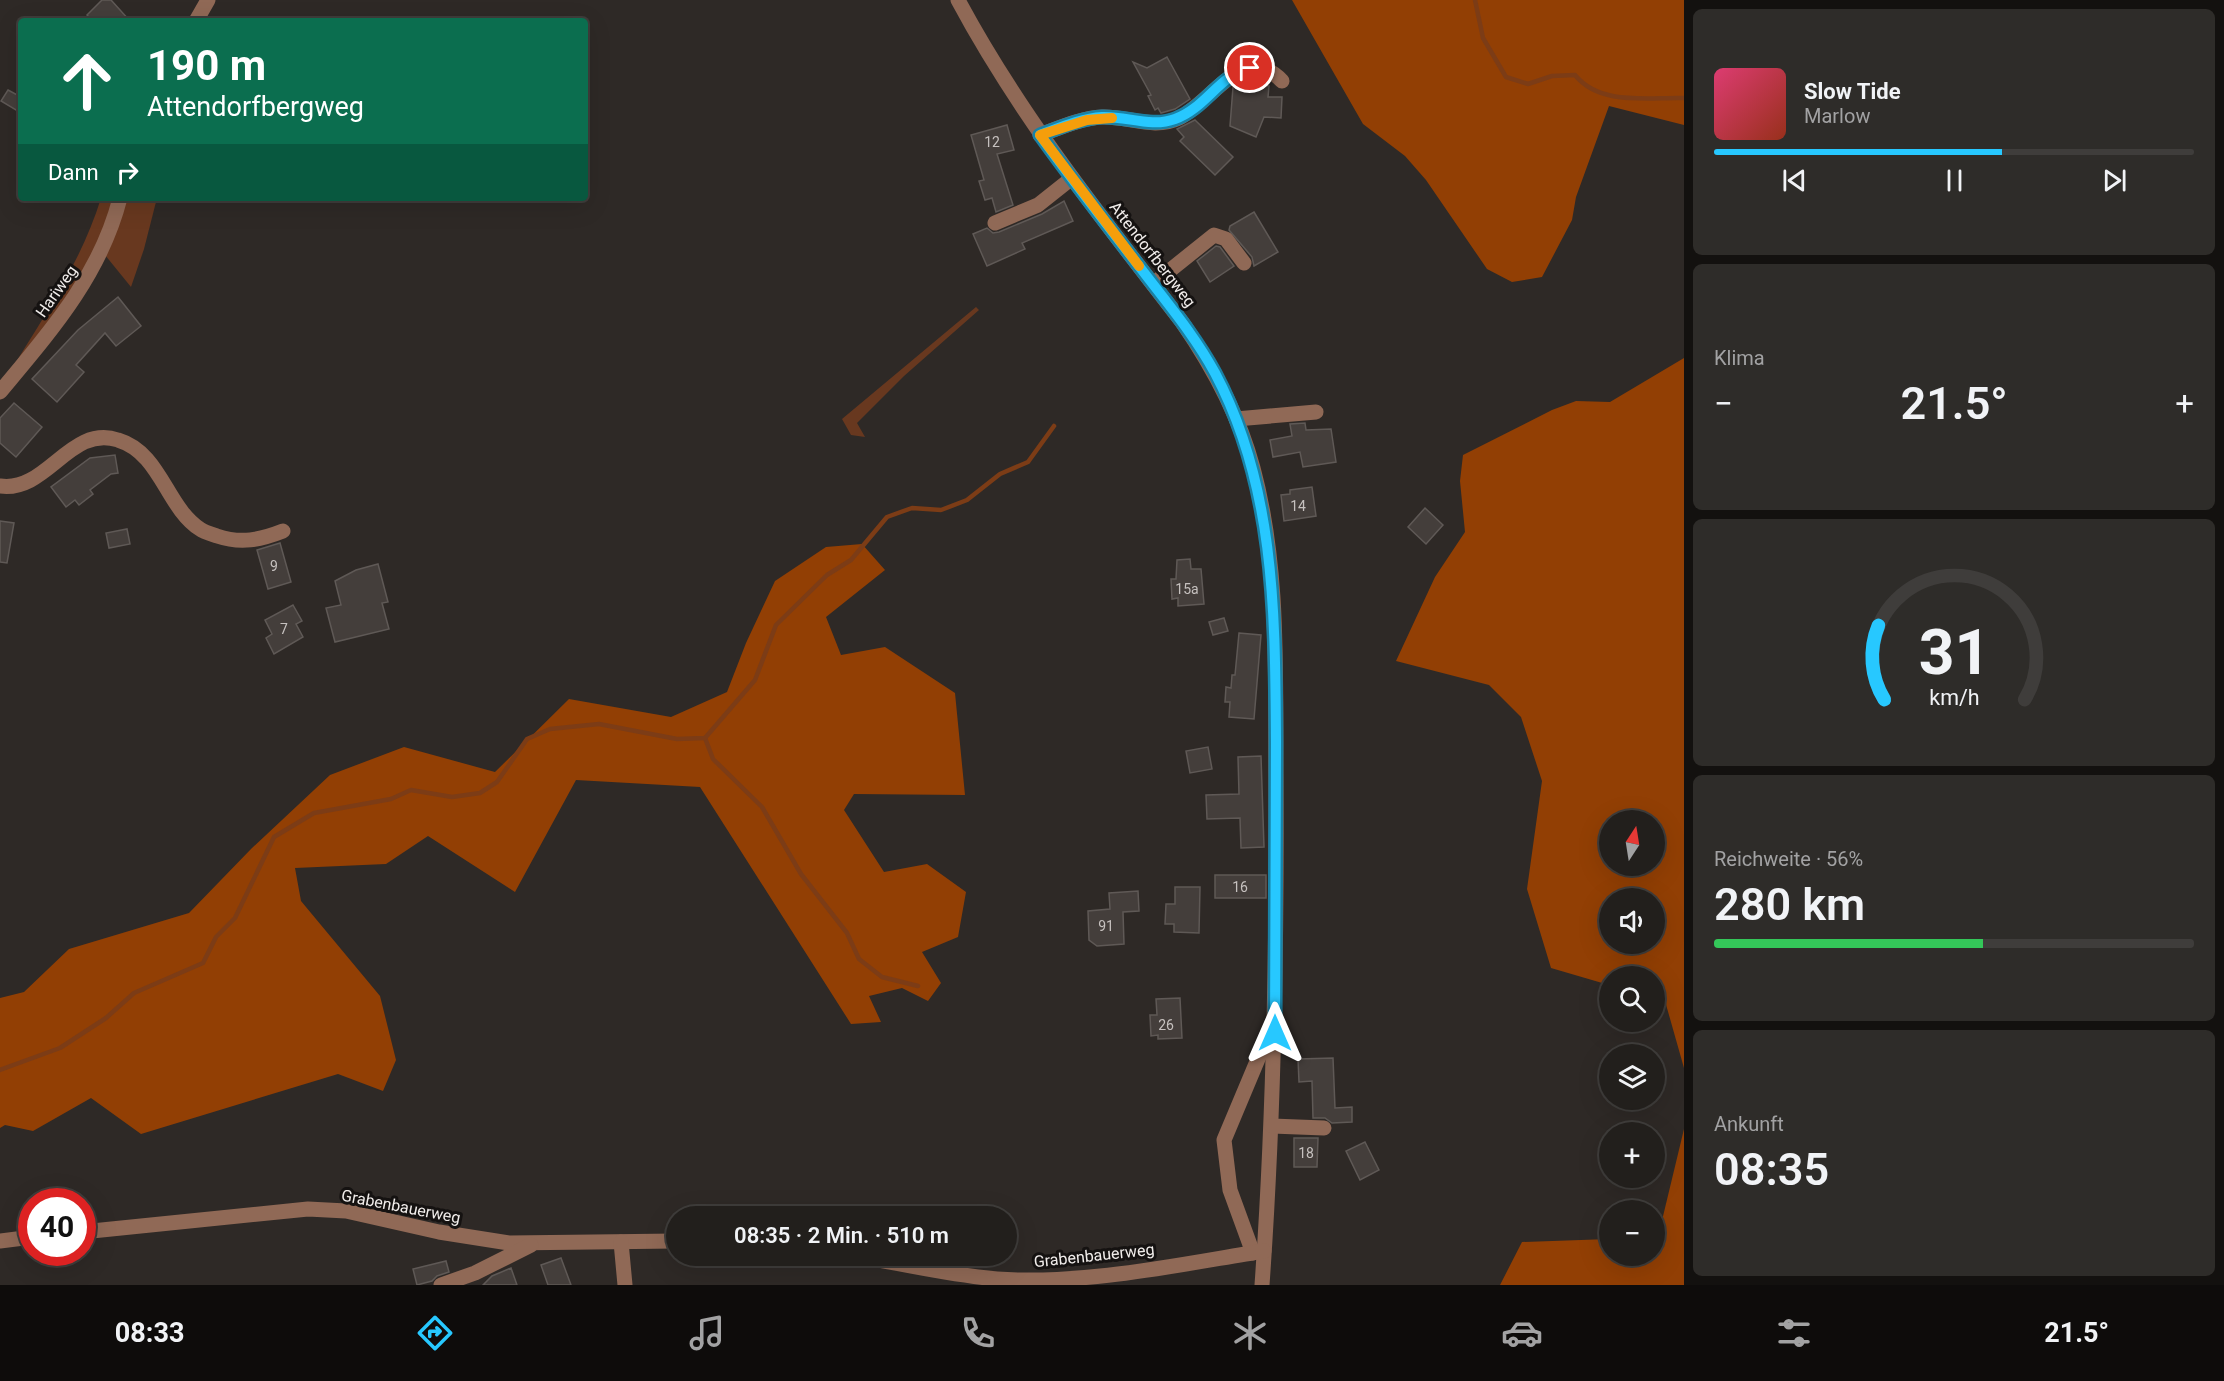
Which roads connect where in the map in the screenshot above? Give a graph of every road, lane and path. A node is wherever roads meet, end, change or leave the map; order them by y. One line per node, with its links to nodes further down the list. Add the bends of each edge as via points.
1 (208, 0): 3 (street)
2 (958, 0): 5 (street, Attendorfbergweg, via 986,53)
3 (198, 18)
4 (1282, 81): 5 (street, via 1264,69 1244,70 1229,76 1207,99 1176,119 1156,123 1101,117)
5 (1040, 135): 6 (street, Attendorfbergweg)
6 (1072, 178): 8 (street, via 1038,205); 10 (street, Attendorfbergweg)
7 (119, 201): 11 (street, Hariweg, via 105,245 84,285)
8 (995, 223)
9 (1244, 263): 10 (street, via 1226,239 1214,235)
10 (1153, 284): 13 (street, Attendorfbergweg, via 1206,358)
11 (0, 392)
12 (1316, 412): 13 (street)
13 (1236, 418): 16 (street, Attendorfbergweg, via 1257,486 1273,590)
14 (0, 486): 15 (street, via 24,484 81,443 111,438 141,453 185,516 200,530 233,542 262,539)
15 (283, 531)
16 (1275, 1033): 17 (street, Attendorfbergweg); 25 (street, via 1266,1040 1224,1140 1230,1190)
17 (1272, 1126): 18 (street); 25 (street, Attendorfbergweg)
18 (1324, 1128)
19 (96, 1231): 24 (street, Grabenbauerweg, via 308,1209 355,1213 481,1240)
20 (18, 1239): 21 (street)
21 (0, 1241)
22 (666, 1241): 23 (street, Grabenbauerweg)
23 (621, 1242): 24 (street, Grabenbauerweg); 28 (street)
24 (533, 1243): 27 (street, via 475,1273)
25 (1259, 1252): 26 (street, Grabenbauerweg, via 1094,1276 1035,1280 968,1276); 29 (street, Attendorfbergweg)
26 (912, 1266)
27 (441, 1285)
28 (625, 1285)
29 (1262, 1285)

